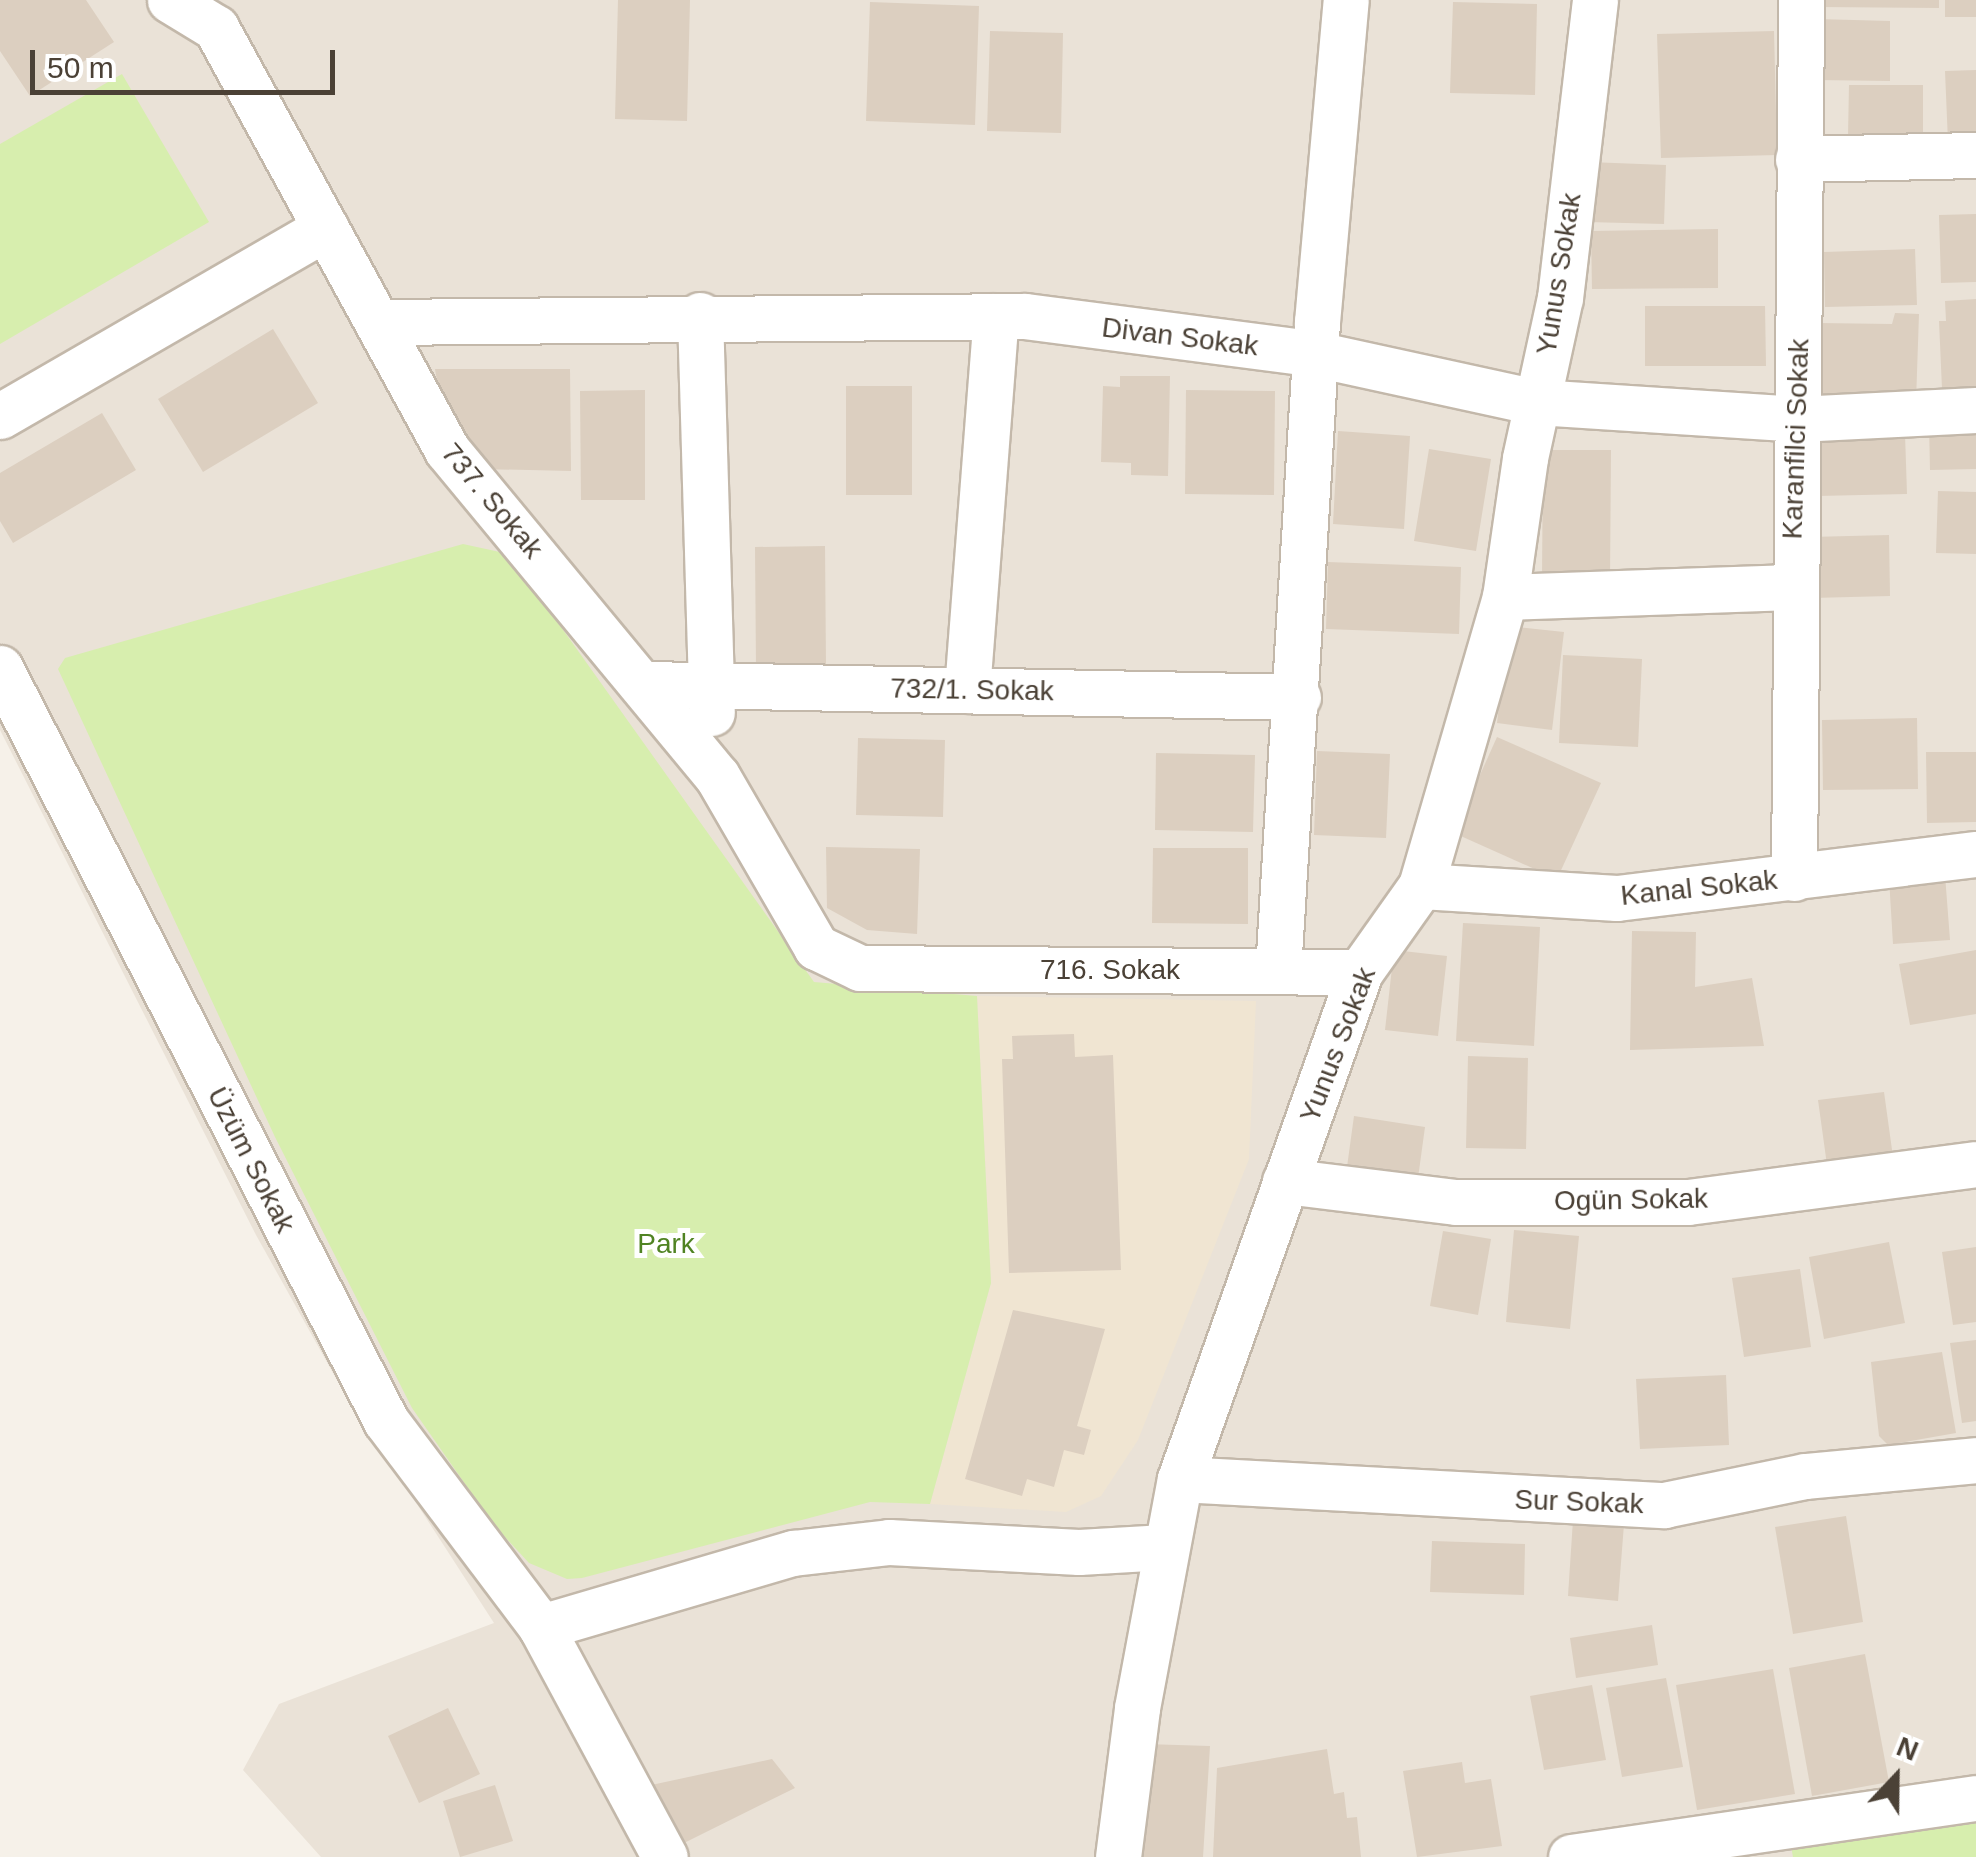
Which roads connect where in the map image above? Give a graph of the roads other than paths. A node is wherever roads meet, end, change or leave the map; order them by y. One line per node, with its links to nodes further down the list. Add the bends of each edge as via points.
1 (170, 0): 7 (street, 737. Sokak, via 216,28)
2 (1346, 0): 11 (street)
3 (1595, 0): 12 (street, Yunus Sokak, via 1560,298)
4 (1801, 0): 6 (street, Karanfilci Sokak)
5 (1976, 155): 6 (street)
6 (1798, 159): 15 (street, Karanfilci Sokak)
7 (326, 228): 10 (street, 737. Sokak); 14 (street)
8 (700, 315): 9 (street, Divan Sokak); 10 (street, Divan Sokak); 20 (street)
9 (996, 316): 11 (street, Divan Sokak); 21 (street)
10 (378, 322): 19 (street, 737. Sokak, via 446,450)
11 (1316, 354): 12 (street, Divan Sokak); 22 (street)
12 (1537, 402): 15 (street, Divan Sokak); 17 (street, Yunus Sokak)
13 (1976, 410): 15 (street, Divan Sokak)
14 (0, 416)
15 (1797, 419): 16 (street, Karanfilci Sokak)
16 (1792, 587): 17 (street); 25 (street, Karanfilci Sokak)
17 (1504, 597): 26 (street, Yunus Sokak)
18 (0, 668): 35 (street, Üzüm Sokak, via 386,1421)
19 (646, 684): 20 (street, 732/1. Sokak); 23 (street, 737. Sokak)
20 (710, 686): 21 (street, 732/1. Sokak); 23 (street)
21 (966, 690): 22 (street, 732/1. Sokak)
22 (1298, 697): 28 (street)
23 (717, 776): 27 (street, 737. Sokak, via 816,947)
24 (1976, 854): 25 (street, Kanal Sokak)
25 (1794, 878): 26 (street, Kanal Sokak, via 1617,898)
26 (1421, 886): 29 (street, Yunus Sokak)
27 (860, 968): 28 (street, 716. Sokak)
28 (1278, 970): 29 (street, 716. Sokak)
29 (1360, 972): 31 (street, Yunus Sokak)
30 (1976, 1164): 31 (street, Ogün Sokak, via 1688,1202 1456,1202)
31 (1285, 1181): 33 (street, Yunus Sokak)
32 (1976, 1460): 33 (street, Sur Sokak, via 1805,1476 1664,1505)
33 (1180, 1479): 34 (street, Yunus Sokak)
34 (1166, 1547): 35 (street, via 1079,1552 889,1542 793,1553); 38 (street, Yunus Sokak)
35 (542, 1627): 37 (street, Üzüm Sokak)
36 (1976, 1798): 39 (street)
37 (665, 1857)
38 (1118, 1857)
39 (1571, 1857)

